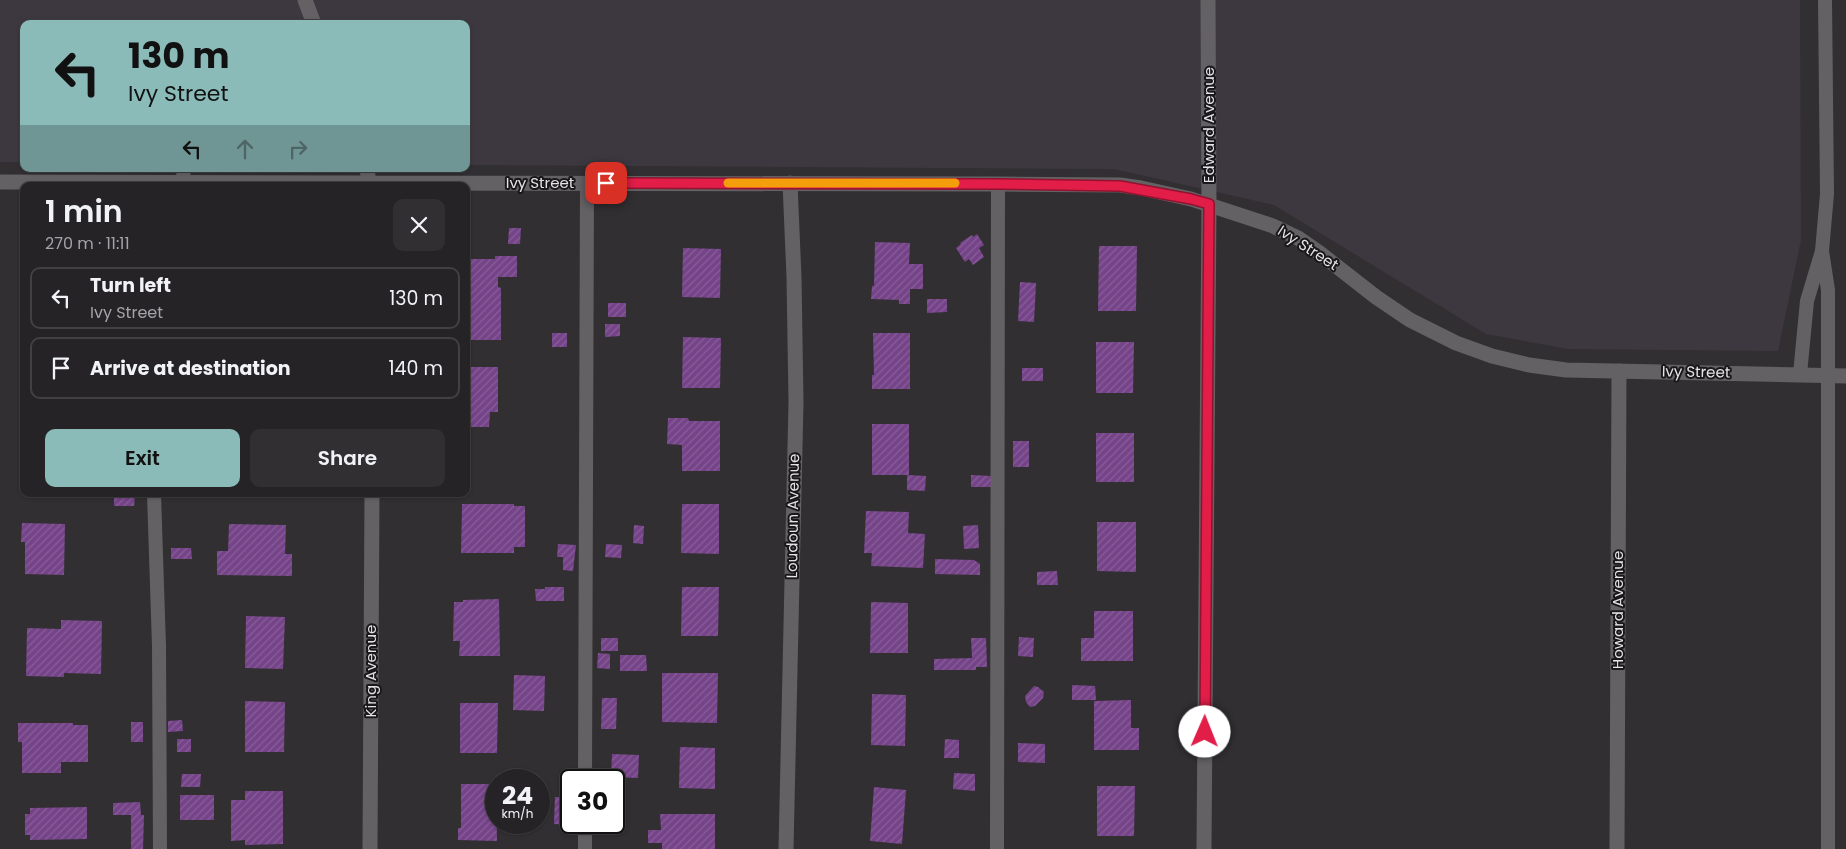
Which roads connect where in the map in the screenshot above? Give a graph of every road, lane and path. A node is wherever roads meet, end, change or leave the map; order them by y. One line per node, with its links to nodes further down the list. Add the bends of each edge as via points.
1 (305, 0): 4 (street)
2 (1208, 0): 13 (street, Edward Avenue)
3 (1826, 0): 14 (lane, via 1827,194)
4 (312, 20)
5 (183, 176): 6 (street, Ivy Street); 9 (street, Ivy Street)
6 (368, 179): 10 (street, Ivy Street)
7 (0, 182): 8 (street, Ivy Street)
8 (20, 182)
9 (166, 182)
10 (587, 183): 11 (street, Ivy Street); 21 (lane)
11 (790, 183): 12 (street, Ivy Street); 26 (street, Loudoun Avenue, via 796,402)
12 (998, 184): 13 (street, Ivy Street, via 1120,186); 27 (lane)
13 (1209, 204): 15 (street, Ivy Street, via 1298,238 1410,320 1456,343 1528,365); 28 (street, Edward Avenue)
14 (1822, 250): 16 (lane, via 1806,302); 17 (lane, via 1828,290)
15 (1619, 371): 16 (street, Ivy Street); 29 (street, Howard Avenue)
16 (1800, 374): 17 (street, Ivy Street)
17 (1828, 376): 18 (street, Ivy Street); 30 (lane)
18 (1846, 376)
19 (154, 497): 23 (lane)
20 (372, 497): 24 (street, King Avenue)
21 (585, 769)
22 (585, 834): 25 (lane)
23 (160, 849)
24 (370, 849)
25 (585, 849)
26 (786, 849)
27 (997, 849)
28 (1204, 849)
29 (1617, 849)
30 (1828, 849)

